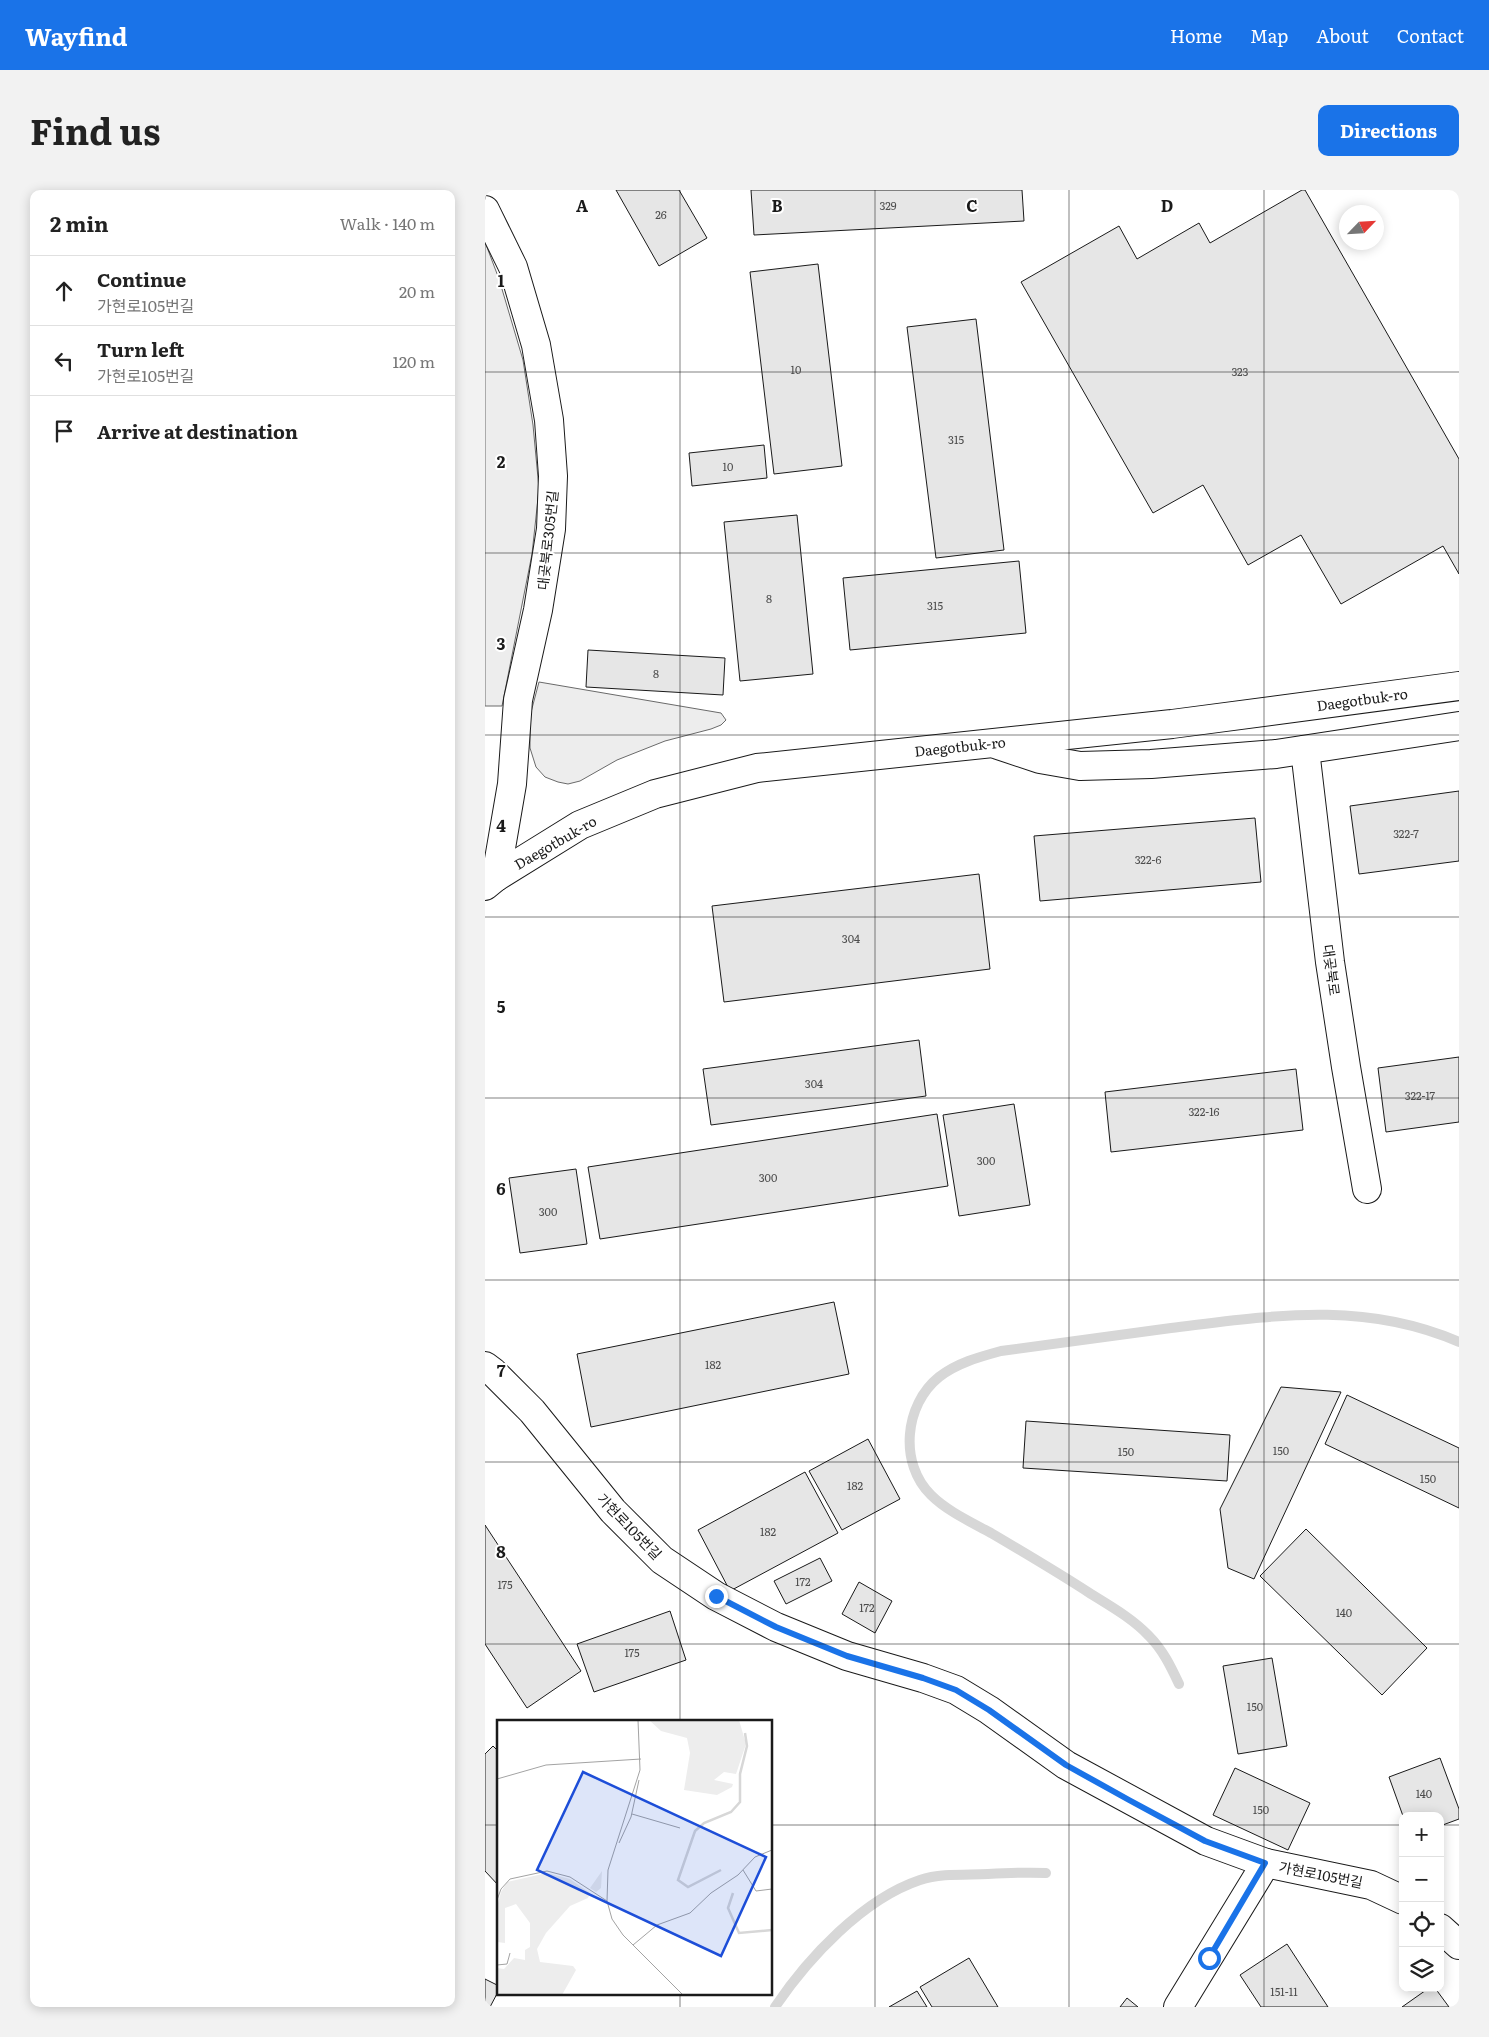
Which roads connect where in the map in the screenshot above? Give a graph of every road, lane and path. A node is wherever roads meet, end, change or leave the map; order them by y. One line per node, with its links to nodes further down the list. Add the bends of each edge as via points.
1 (485, 210): 6 (street, 대곶북로305번길, via 513,267 536,345 549,420 553,476 551,529 538,610 518,700 512,784)
2 (1459, 686): 4 (street, Daegotbuk-ro, via 1172,724)
3 (1459, 726): 5 (street)
4 (991, 743): 5 (street, via 1040,759 1080,766 1151,764); 6 (street, Daegotbuk-ro, via 757,768 655,794 580,825)
5 (1305, 750): 7 (street, 대곶북로, via 1330,962)
6 (490, 882)
7 (1367, 1189)
8 (485, 1366): 9 (street, 가현로105번길, via 532,1410 613,1511 661,1560 716,1596 776,1627 847,1656 956,1690 1066,1765 1121,1796 1205,1841)
9 (1265, 1863): 10 (street, 가현로105번길, via 1371,1885); 13 (street, 가현로105번길)
10 (1399, 1898)
11 (1444, 1932): 12 (street)
12 (1459, 1945)
13 (1178, 2007)

